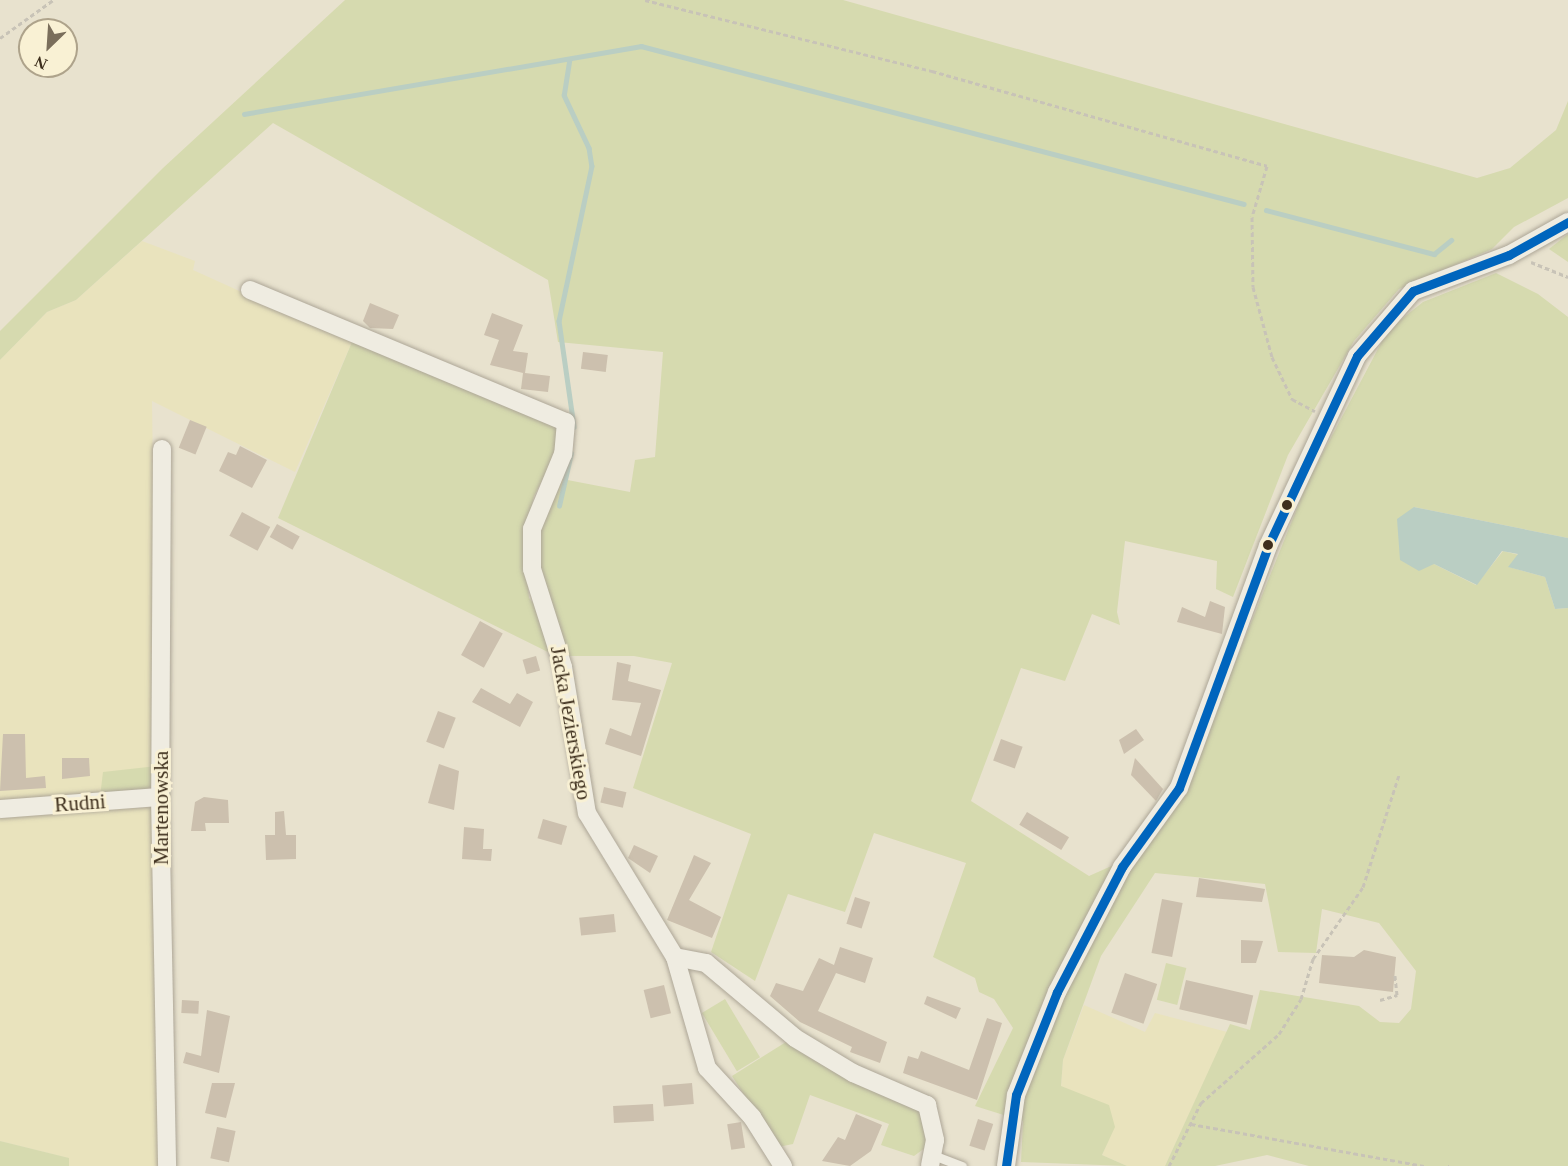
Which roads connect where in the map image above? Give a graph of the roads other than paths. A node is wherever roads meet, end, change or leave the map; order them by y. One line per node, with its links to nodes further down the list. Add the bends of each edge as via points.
1 (1568, 222): 11 (street, via 1509,255 1413,291 1357,356 1268,546 1179,788 1122,867 1057,992 1016,1095)
2 (250, 290): 6 (street, Jacka Jezierskiego, via 566,422 563,454 532,529 532,568 563,667 587,813)
3 (162, 449): 4 (street, Martenowska)
4 (160, 797): 5 (street, Rudni); 8 (street, Martenowska)
5 (0, 809)
6 (675, 957): 7 (street, via 711,966 795,1038 854,1073 927,1105); 9 (street, via 707,1068 752,1117)
7 (931, 1161): 10 (lane)
8 (167, 1166)
9 (783, 1166)
10 (962, 1166)
11 (1005, 1166)

